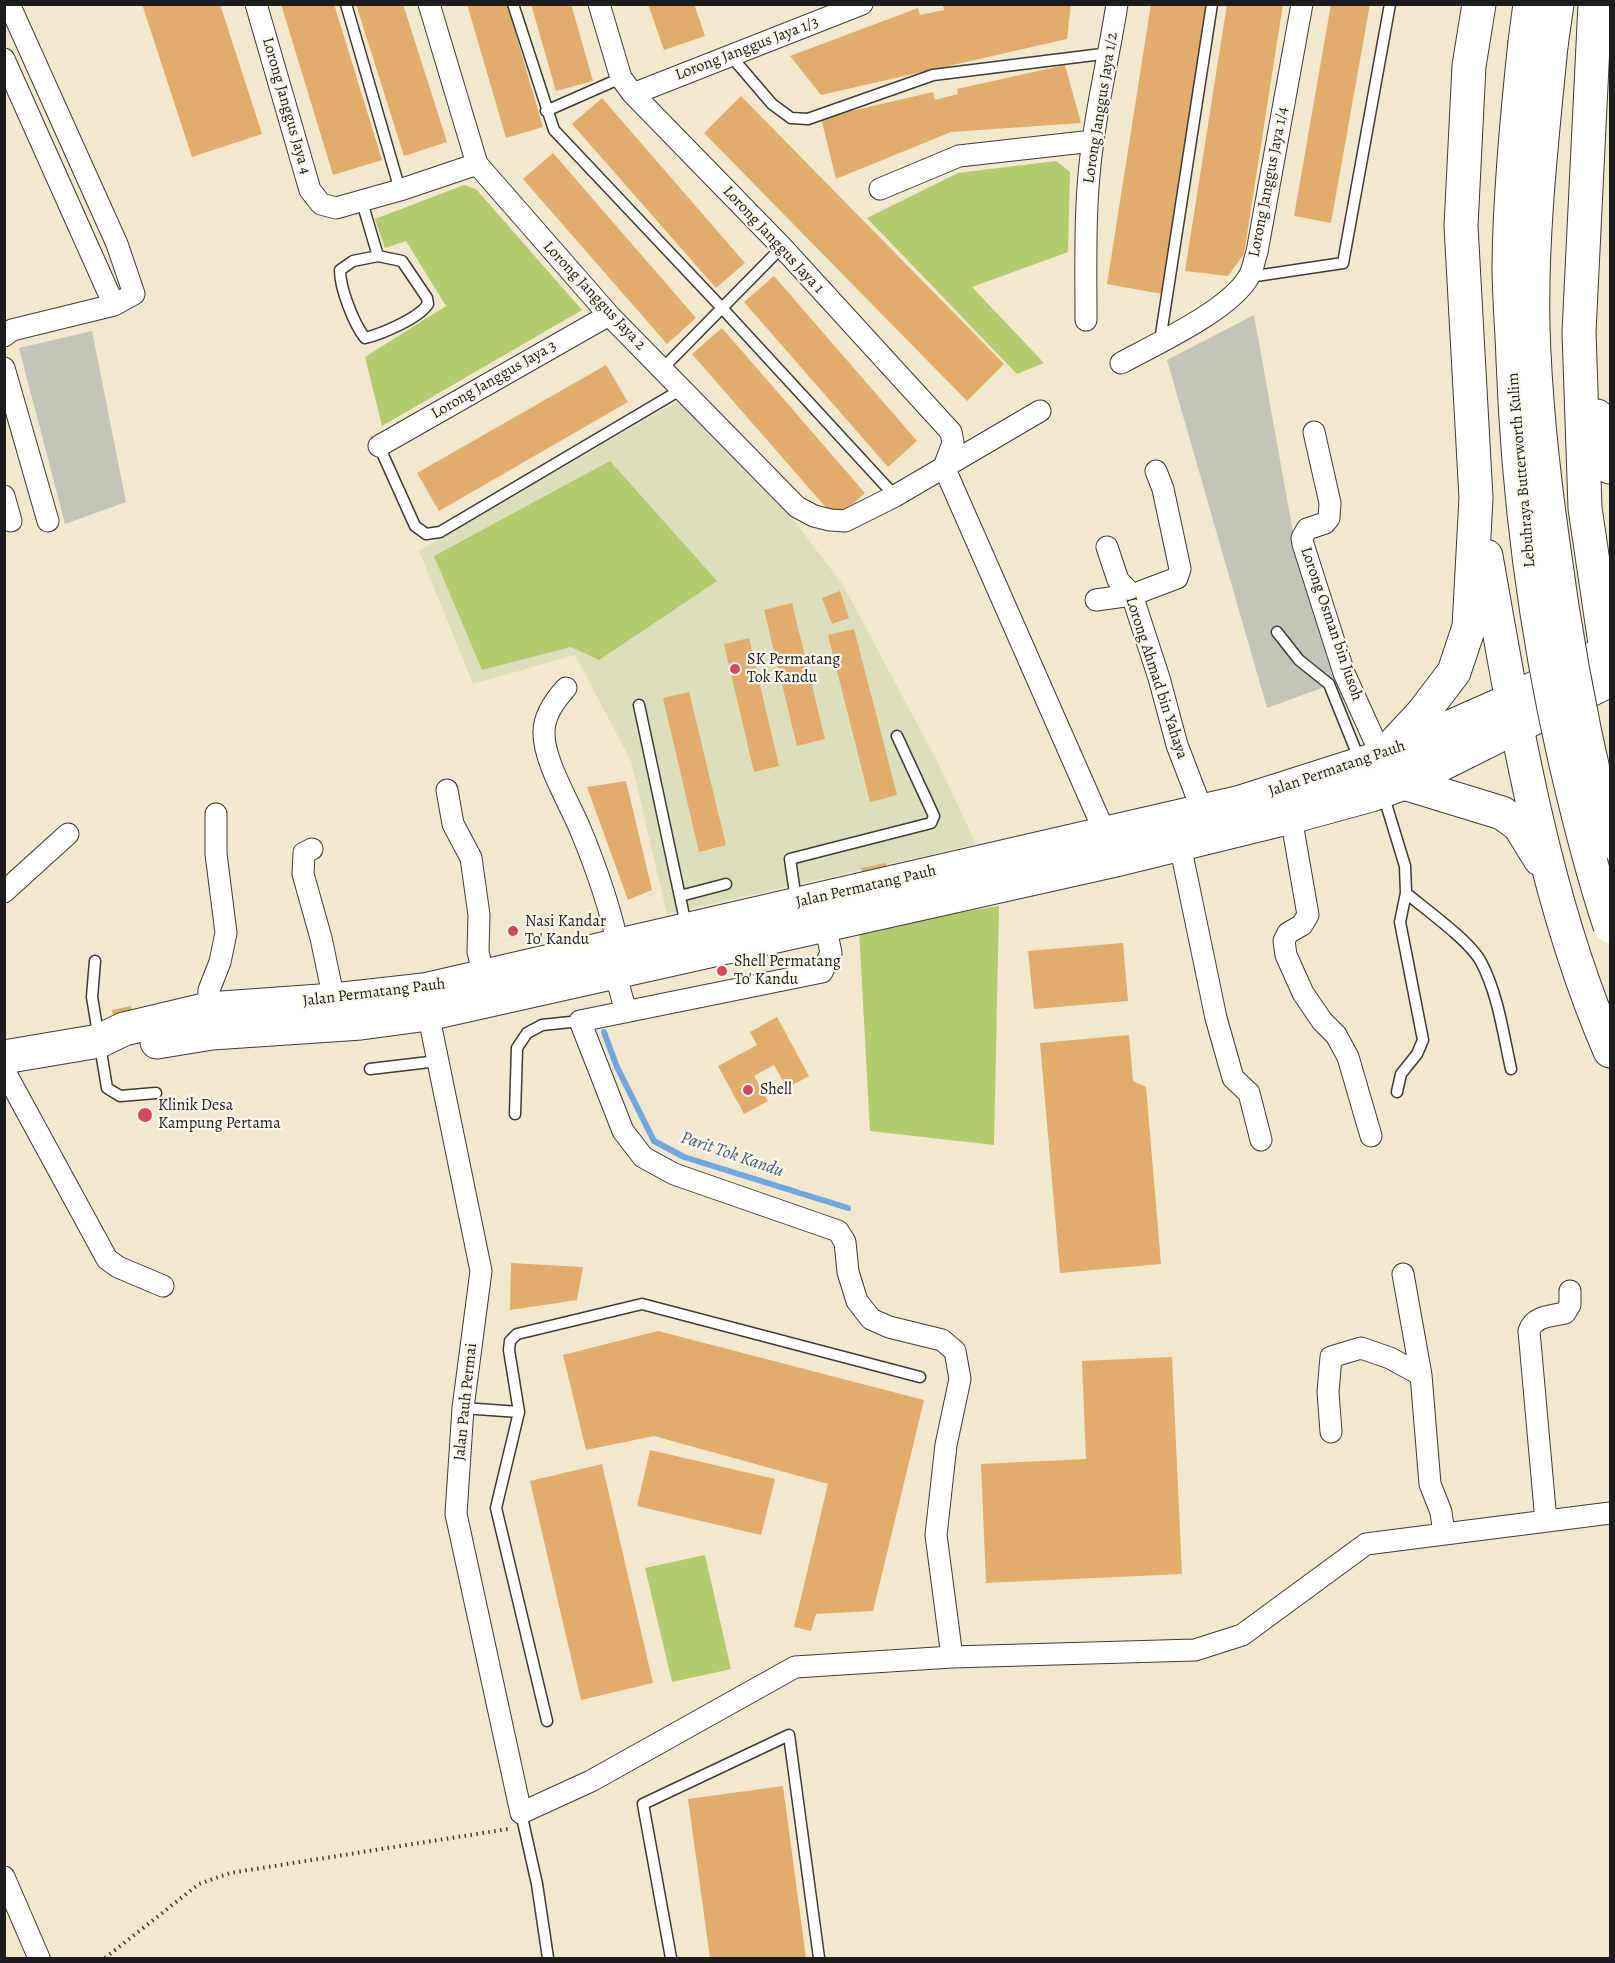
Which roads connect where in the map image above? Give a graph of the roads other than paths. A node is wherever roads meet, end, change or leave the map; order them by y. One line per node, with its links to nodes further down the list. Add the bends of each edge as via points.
1 (9, 4): 30 (street, via 117,244 134,294)
2 (256, 4): 26 (street, Lorong Janggus Jaya 4, via 310,190 321,204 336,208)
3 (346, 4): 25 (lane)
4 (429, 4): 23 (street, Lorong Janggus Jaya 2)
5 (513, 4): 21 (lane)
6 (598, 4): 20 (street, Lorong Janggus Jaya 1)
7 (862, 4): 18 (street, Lorong Janggus Jaya 1/3)
8 (1117, 4): 17 (street, Lorong Janggus Jaya 1/2)
9 (1212, 4): 36 (lane)
10 (1302, 4): 29 (street, Lorong Janggus Jaya 1/4, via 1257,252)
11 (1390, 4): 29 (lane, via 1343,263)
12 (1479, 4): 49 (main road, via 1469,66 1461,226)
13 (1530, 4): 16 (main road, Lebuhraya Butterworth Kulim)
14 (1557, 4): 16 (main road, Lebuhraya Butterworth Kulim)
15 (1595, 4): 34 (main road)
16 (1538, 44): 68 (main road, Lebuhraya Butterworth Kulim, bridge, via 1533,326 1543,470 1579,712); 78 (main road, Lebuhraya Butterworth Kulim, bridge, via 1518,110 1509,265 1515,429 1540,639 1594,879)
17 (1110, 53): 18 (lane, via 933,75 808,119 791,118 772,104); 22 (street, Lorong Janggus Jaya 1/2)
18 (730, 55): 20 (street, Lorong Janggus Jaya 1/3)
19 (4, 59): 30 (street)
20 (627, 86): 21 (lane); 27 (street, Lorong Janggus Jaya 1)
21 (546, 111): 31 (lane, via 554,130)
22 (1093, 141): 24 (street, via 959,156); 33 (street, Lorong Janggus Jaya 1/2, via 1086,204)
23 (477, 165): 25 (street); 32 (street, Lorong Janggus Jaya 2)
24 (880, 189)
25 (400, 190): 26 (street)
26 (362, 202): 28 (lane)
27 (782, 247): 31 (lane); 44 (street, Lorong Janggus Jaya 1, via 951,432)
28 (378, 256): 28 (lane, via 402,261 428,304 423,312 365,338 358,329 340,270 353,261)
29 (1249, 277): 36 (street, Lorong Janggus Jaya 1/4, via 1219,308)
30 (114, 305): 35 (street, via 12,330)
31 (722, 308): 39 (lane); 48 (lane)
32 (609, 315): 39 (street, Lorong Janggus Jaya 2); 43 (street, Lorong Janggus Jaya 3)
33 (1086, 320)
34 (1579, 332): 45 (main road, via 1605,455); 56 (main road, via 1585,508)
35 (4, 336)
36 (1160, 342): 37 (street, Lorong Janggus Jaya 1/4)
37 (1121, 363)
38 (4, 368): 50 (street)
39 (662, 369): 40 (street, Lorong Janggus Jaya 2)
40 (682, 389): 43 (lane, via 440,532 426,534 415,526); 48 (street, Lorong Janggus Jaya 2, via 797,507 814,516 845,521)
41 (1040, 411): 44 (street)
42 (1314, 432): 61 (street, Lorong Osman bin Jusoh, via 1330,513 1325,523 1307,529 1303,544)
43 (380, 446)
44 (944, 467): 48 (street); 70 (street)
45 (1611, 467)
46 (1156, 471): 53 (street, via 1179,569 1177,578)
47 (4, 496): 51 (street)
48 (895, 496)
49 (1476, 498): 59 (main road); 61 (main road, via 1469,627 1454,672 1422,714)
50 (48, 521)
51 (8, 523)
52 (1107, 547): 53 (street, Lorong Ahmad bin Yahaya, via 1118,580)
53 (1132, 595): 54 (street); 64 (street, Lorong Ahmad bin Yahaya)
54 (1096, 600)
55 (1277, 632): 61 (lane, via 1299,660 1329,684)
56 (1609, 665): 59 (main road, Jalan Permatang Pauh)
57 (566, 688): 80 (street, via 552,704 544,731 546,754 582,833 612,917)
58 (639, 705): 76 (lane)
59 (1514, 714): 61 (main road, Jalan Permatang Pauh); 62 (main road, Jalan Permatang Pauh); 72 (main road)
60 (897, 736): 77 (lane, via 934,816 931,823 790,859)
61 (1372, 760): 64 (main road, Jalan Permatang Pauh)
62 (1393, 787): 66 (main road, Jalan Permatang Pauh); 72 (main road, via 1502,813 1519,825); 75 (lane)
63 (447, 790): 82 (street, via 453,824 471,858 479,915 478,952)
64 (1202, 810): 70 (main road, Jalan Permatang Pauh)
65 (216, 814): 85 (street, via 216,854 226,933 209,990)
66 (1291, 817): 69 (main road, Jalan Permatang Pauh); 98 (street, via 1308,915 1302,925 1288,933 1284,941 1286,955 1303,993 1348,1057)
67 (68, 834): 74 (street)
68 (1611, 842)
69 (1180, 844): 70 (main road, Jalan Permatang Pauh); 99 (street, via 1216,1018 1233,1078 1249,1093)
70 (1111, 846): 77 (main road, Jalan Permatang Pauh)
71 (312, 849): 83 (street, via 304,853 303,874)
72 (1552, 879): 89 (main road)
73 (726, 884): 76 (lane)
74 (4, 892)
75 (1406, 893): 92 (lane, via 1480,960 1492,989); 95 (lane, via 1400,922 1423,1040 1401,1074)
76 (680, 896): 79 (lane)
77 (814, 909): 79 (main road, Jalan Permatang Pauh); 80 (main road, Jalan Permatang Pauh); 86 (street, via 831,953 822,972)
78 (1611, 926)
79 (687, 929): 80 (main road, Jalan Permatang Pauh)
80 (617, 958): 82 (main road, Jalan Permatang Pauh); 84 (main road, Jalan Permatang Pauh); 86 (street)
81 (95, 961): 88 (lane, via 92,997)
82 (484, 976): 84 (main road, Jalan Permatang Pauh)
83 (334, 1000): 84 (main road, Jalan Permatang Pauh); 85 (main road, Jalan Permatang Pauh)
84 (426, 1002): 88 (main road, Jalan Permatang Pauh, via 361,1023 212,1033 126,1047); 91 (street, Jalan Pauh Permai)
85 (208, 1009): 88 (main road, Jalan Permatang Pauh, via 124,1029)
86 (626, 1012): 87 (street)
87 (580, 1021): 97 (lane, via 542,1025 527,1033 517,1048); 111 (street, via 623,1131 643,1157 674,1174 838,1231 845,1242 848,1272 857,1301 872,1319 889,1328 942,1340 955,1351 960,1379 946,1445 936,1535)
88 (99, 1041): 90 (main road, Jalan Permatang Pauh); 96 (lane, via 107,1088 120,1096)
89 (1611, 1051)
90 (4, 1057)
91 (438, 1061): 94 (lane); 105 (street, Jalan Pauh Permai, via 481,1271)
92 (1511, 1068)
93 (4, 1070): 101 (street, via 107,1259)
94 (370, 1070)
95 (1397, 1092)
96 (156, 1093)
97 (515, 1114)
98 (1371, 1136)
99 (1261, 1140)
100 (1403, 1274): 103 (street)
101 (163, 1286)
102 (1570, 1291): 109 (street, via 1570,1305 1565,1313 1536,1320 1529,1331)
103 (1422, 1375): 107 (street, via 1361,1348 1331,1357); 110 (street, via 1430,1484 1441,1512)
104 (920, 1377): 106 (lane, via 642,1304 517,1334 510,1341 509,1350)
105 (463, 1408): 106 (lane); 113 (street, Jalan Pauh Permai, via 456,1514)
106 (519, 1412): 112 (lane, via 496,1508)
107 (1331, 1432)
108 (1611, 1513): 109 (street)
109 (1546, 1521): 110 (street)
110 (1444, 1534): 111 (street, via 1366,1544 1242,1635 1195,1650)
111 (952, 1657): 113 (street, via 795,1667 591,1781)
112 (547, 1721)
113 (521, 1813): 116 (lane)
114 (6, 1884): 115 (street)
115 (39, 1959)
116 (549, 1959)
117 (671, 1959): 118 (lane, via 643,1804 789,1735)
118 (819, 1959)

